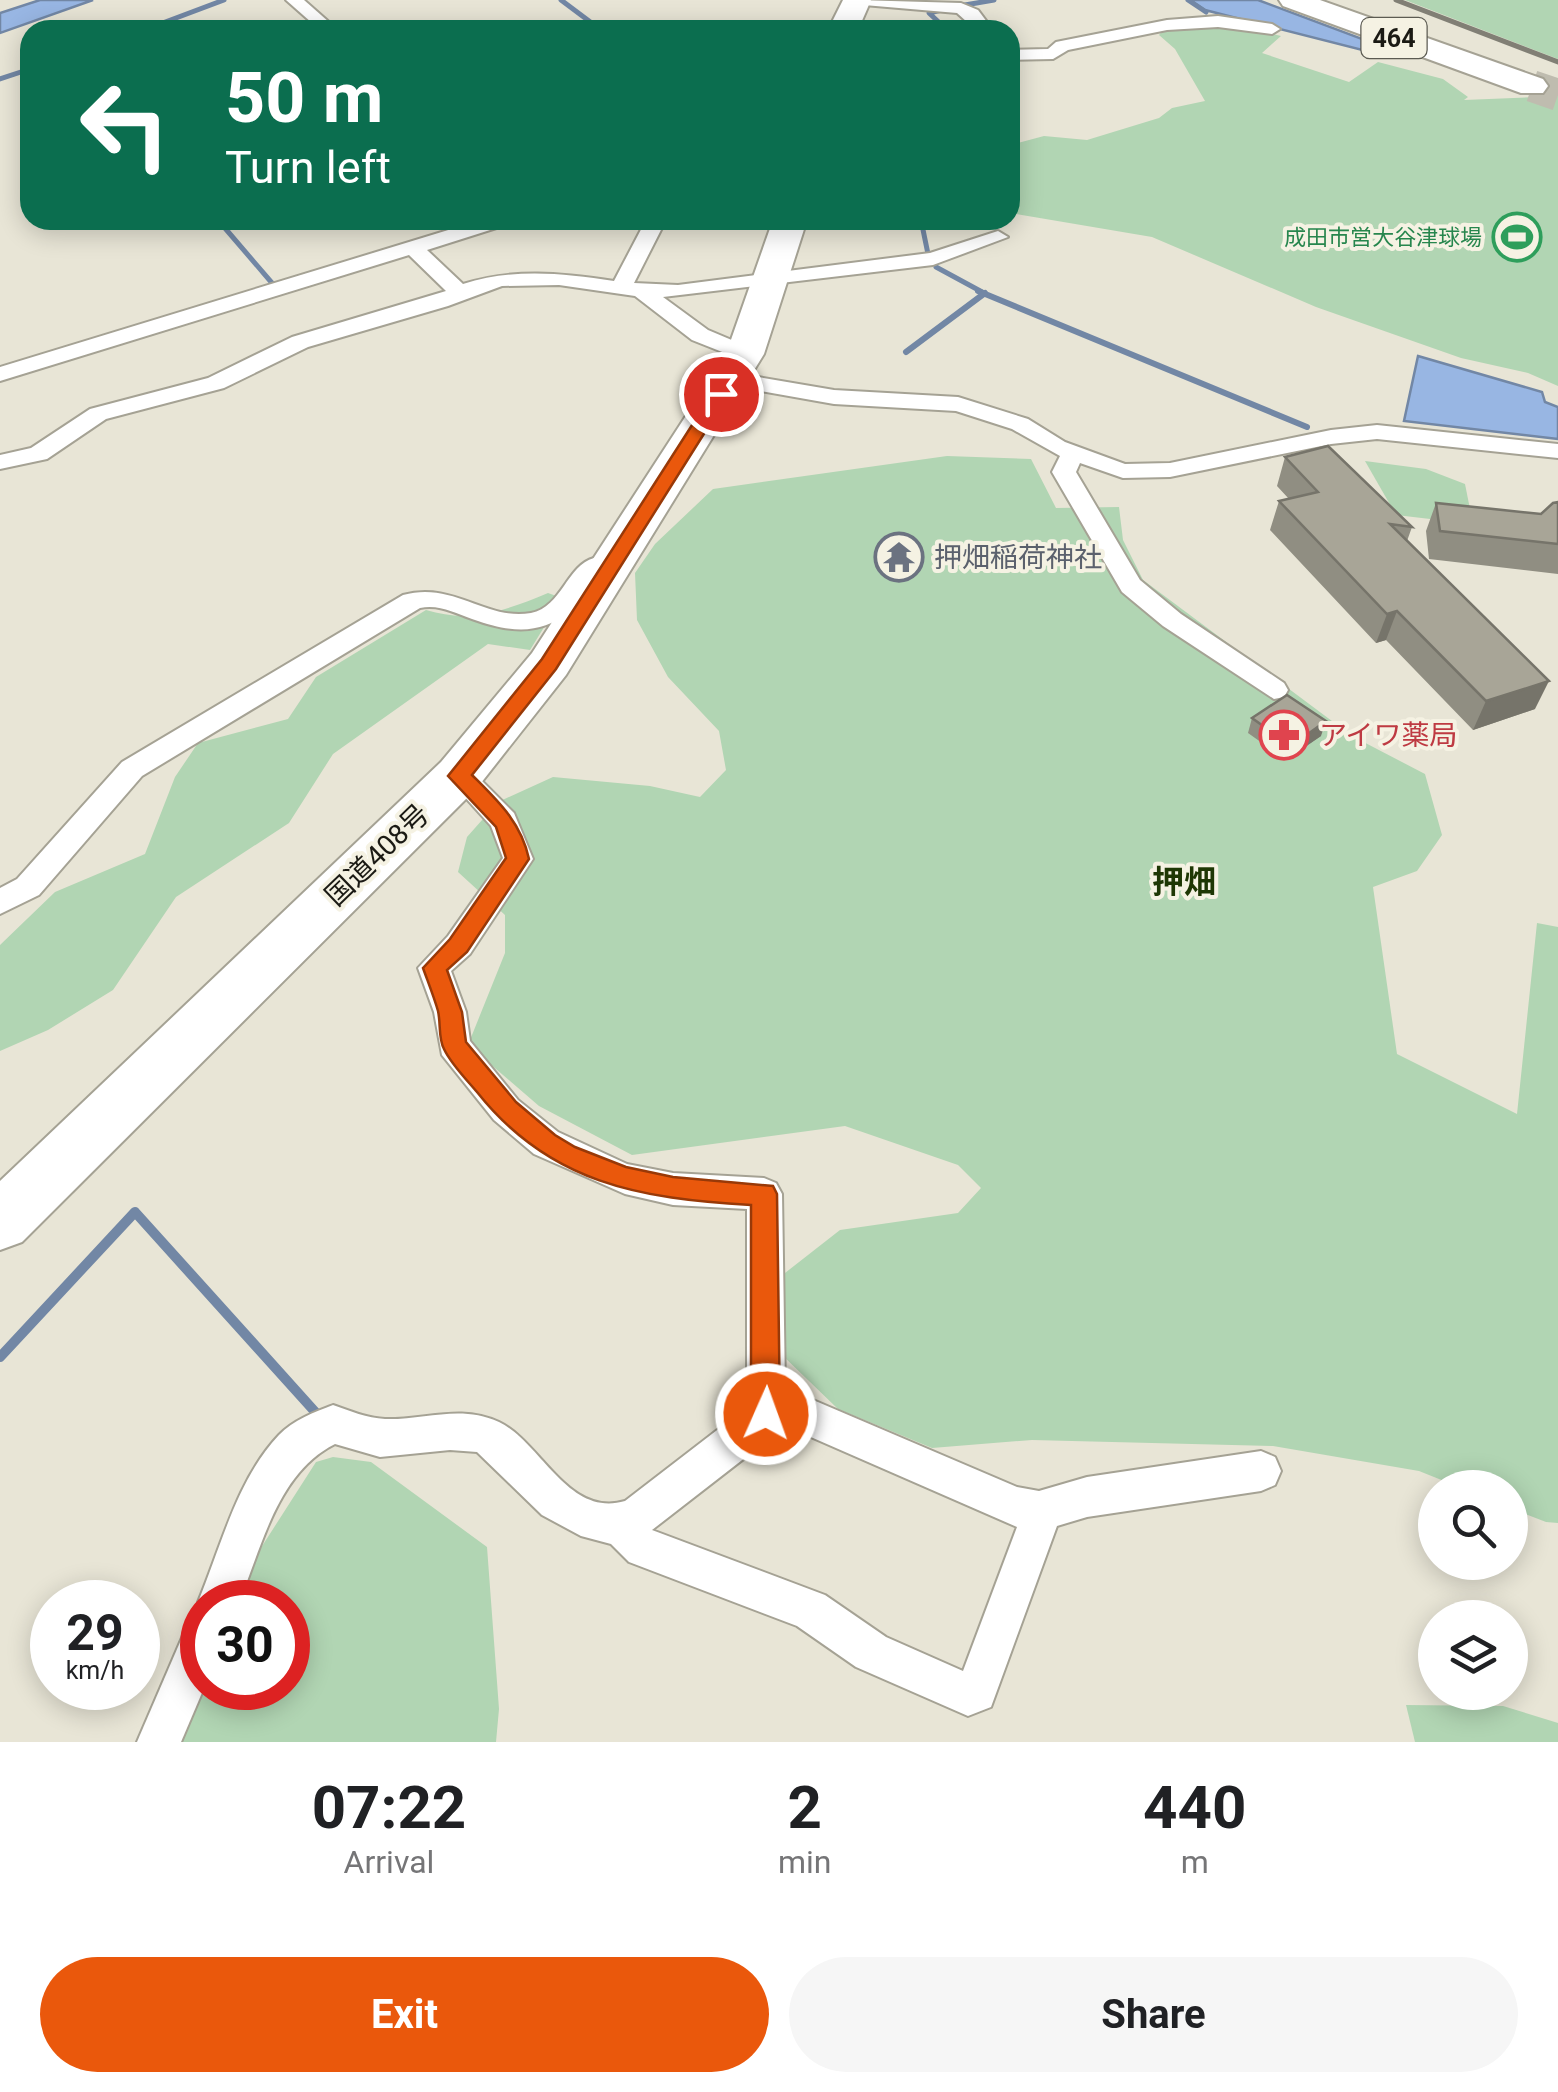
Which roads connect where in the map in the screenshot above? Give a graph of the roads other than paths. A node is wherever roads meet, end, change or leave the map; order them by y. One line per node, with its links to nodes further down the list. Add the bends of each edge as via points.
1 (294, 0): 5 (street)
2 (861, 0): 6 (street, via 955,7)
3 (1292, 0): 4 (highway, 464, via 1520,76)
4 (1357, 0)
5 (318, 20)
6 (976, 20)
7 (1272, 30): 8 (street, via 1200,19 1062,46 1053,54)
8 (1020, 55)
9 (470, 230): 13 (street)
10 (653, 230): 15 (street)
11 (787, 230): 14 (highway, 国道408号)
12 (980, 230): 14 (street, via 998,238 934,260)
13 (413, 248): 16 (street); 18 (street)
14 (773, 279): 15 (street); 17 (highway, 国道408号)
15 (633, 289): 16 (street, via 500,277); 17 (street)
16 (458, 291): 21 (street, via 441,302 300,342 216,383 98,414 40,454)
17 (737, 366): 20 (street, via 834,397 958,404 1020,424); 22 (highway, 国道408号)
18 (0, 374)
19 (1558, 451): 20 (street, via 1377,432 1144,472)
20 (1072, 452): 23 (street, via 1064,472 1131,586)
21 (0, 462)
22 (651, 498): 24 (highway, 国道408号, via 549,664); 25 (street, via 558,610 518,623 433,597 412,601 132,769 28,887)
23 (1274, 690)
24 (459, 776): 26 (highway, 国道408号); 27 (street, via 504,821 518,859 459,945 434,968 454,1045 506,1110 566,1156 673,1189 764,1194)
25 (0, 902)
26 (0, 1222)
27 (768, 1401): 29 (street, via 1016,1508); 30 (street, via 754,1427)
28 (1260, 1472): 29 (street, via 1087,1497)
29 (1039, 1511): 30 (street, via 982,1680 968,1695 872,1652 810,1610 644,1548)
30 (622, 1524): 31 (street, via 599,1525 570,1508 476,1430 376,1438 334,1424 294,1447 260,1503)
31 (228, 1580)
32 (180, 1694): 33 (street)
33 (160, 1742)

